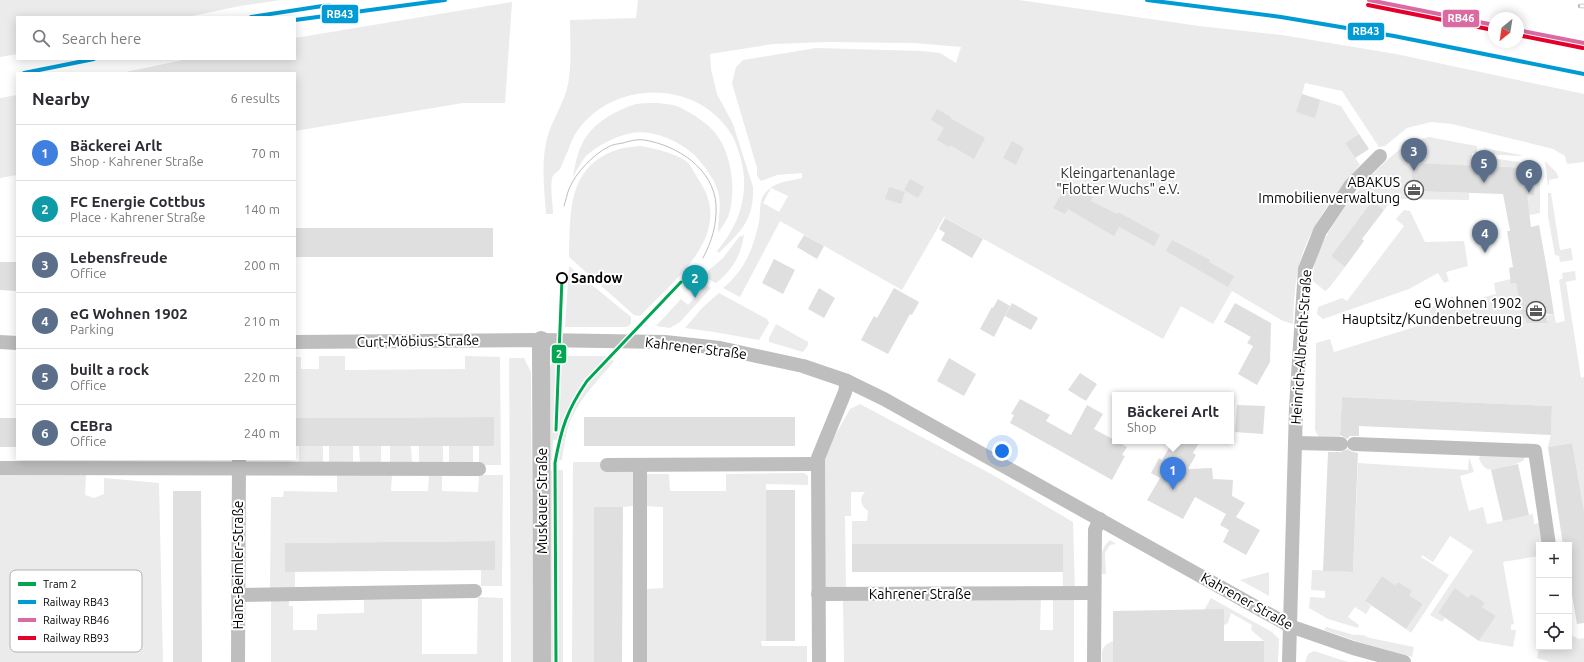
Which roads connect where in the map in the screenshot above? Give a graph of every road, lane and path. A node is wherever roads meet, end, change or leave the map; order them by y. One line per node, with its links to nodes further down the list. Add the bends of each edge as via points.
1 (1380, 156): 7 (street, Heinrich-Albrecht-Straße, via 1351,185 1320,231 1305,269)
2 (541, 340): 4 (street, Curt-Möbius-Straße); 6 (street, Kahrener Straße, via 665,342 720,348 803,366); 22 (street, Muskauer Straße)
3 (0, 342): 5 (street)
4 (296, 342)
5 (16, 343)
6 (847, 381): 9 (street); 14 (street, Kahrener Straße)
7 (1295, 442): 15 (street, Heinrich-Albrecht-Straße, via 1535,451); 20 (street, Heinrich-Albrecht-Straße)
8 (239, 464): 12 (street); 13 (street); 19 (street, Hans-Beimler-Straße)
9 (818, 464): 11 (street); 18 (street)
10 (607, 465): 11 (street)
11 (640, 465): 23 (street)
12 (0, 468)
13 (479, 469)
14 (1100, 519): 17 (street, via 1095,530); 20 (street, Kahrener Straße)
15 (1549, 542)
16 (475, 591): 19 (street)
17 (1094, 593): 18 (street, Kahrener Straße); 25 (street)
18 (818, 594): 24 (street)
19 (238, 595): 21 (street, Hans-Beimler-Straße)
20 (1290, 626): 26 (street, Heinrich-Albrecht-Straße); 27 (street, Kahrener Straße, via 1353,648)
21 (238, 662)
22 (542, 662)
23 (640, 662)
24 (819, 662)
25 (1094, 662)
26 (1289, 662)
27 (1404, 662)

